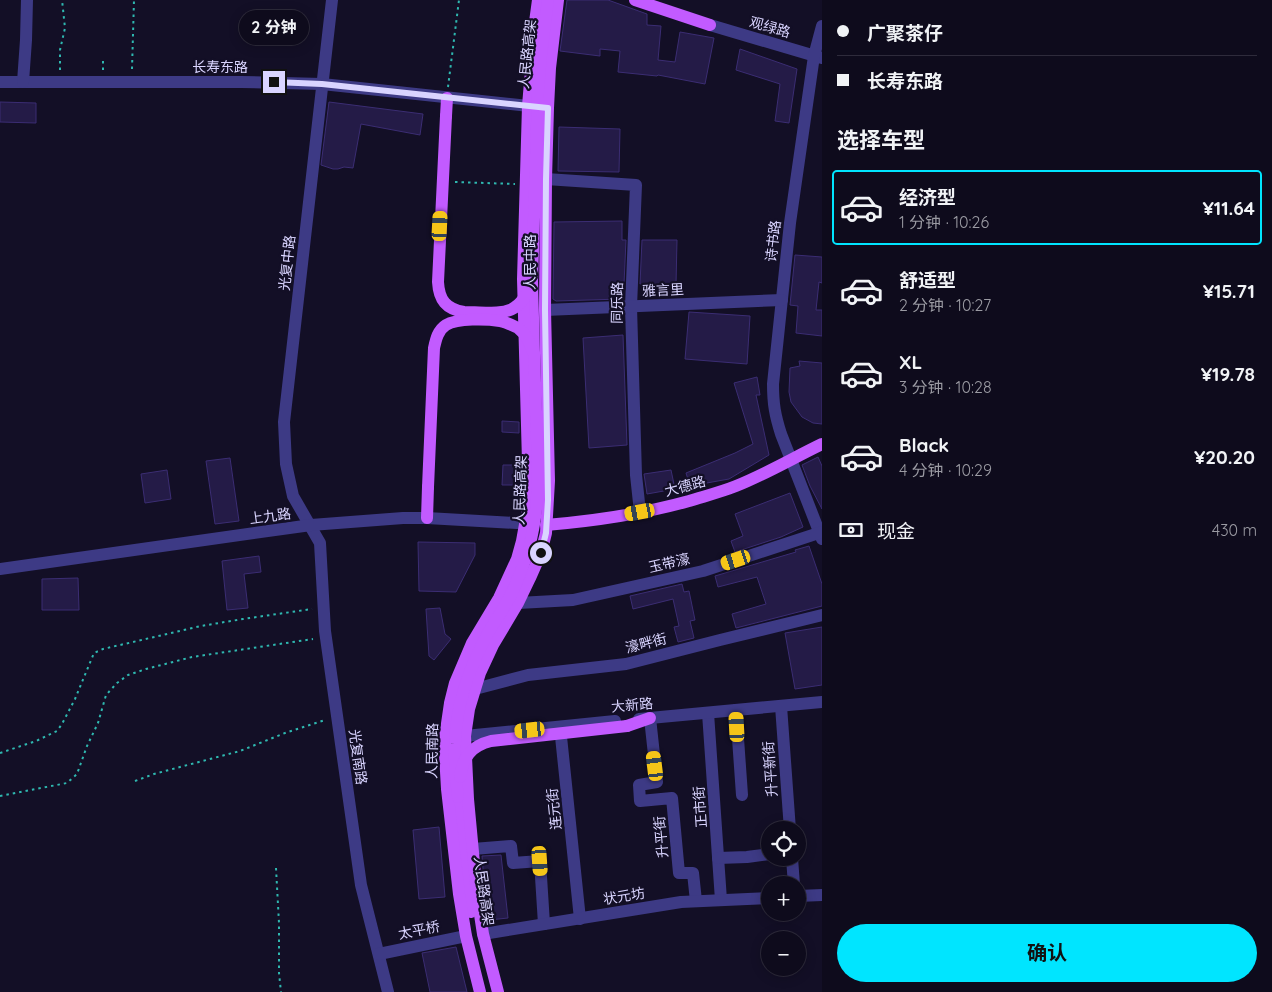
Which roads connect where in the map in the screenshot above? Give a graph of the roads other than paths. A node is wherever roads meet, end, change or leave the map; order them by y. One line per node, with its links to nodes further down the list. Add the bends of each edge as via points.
1 (27, 0): 11 (street)
2 (332, 0): 12 (street, 光复中路)
3 (538, 0): 14 (main road, 人民中路)
4 (548, 0): 17 (main road, 人民路高架, bridge, via 538,92)
5 (558, 0): 15 (main road, 人民中路)
6 (634, 0): 7 (main road)
7 (710, 25): 9 (street, 观绿路)
8 (822, 26): 9 (street, 诗书路)
9 (818, 57): 18 (street, 诗书路, via 790,223)
10 (0, 82): 11 (street, 长寿东路)
11 (23, 82): 12 (street, 长寿东路)
12 (322, 84): 13 (street, 长寿东路); 27 (street, 光复中路, via 284,422 286,464 293,496)
13 (446, 98): 14 (street, 长寿东路); 17 (main road, bridge, via 439,295 448,306 458,311 502,312 520,304)
14 (528, 106): 15 (street, 长寿东路); 26 (main road, 人民中路, via 523,279 528,489)
15 (548, 108): 16 (main road, 人民中路)
16 (546, 179): 19 (street, 同乐路, via 636,185); 20 (main road, 人民中路)
17 (532, 281): 21 (main road, 人民路高架, bridge)
18 (782, 300): 19 (street, 雅言里); 23 (street, 诗书路, via 773,404)
19 (631, 307): 20 (street, 雅言里); 24 (street, 同乐路)
20 (545, 310): 28 (main road, 人民中路)
21 (534, 354): 25 (main road, bridge, via 522,332 505,322 461,320 442,328 434,348); 43 (main road, 人民路高架, bridge, via 536,519 516,584 486,636 464,689 455,742)
22 (822, 444): 23 (main road, 大德路)
23 (792, 459): 24 (main road, 大德路, via 735,487); 29 (street, 诗书路)
24 (640, 512): 28 (main road, 大德路)
25 (427, 518): 26 (street, 上九路); 27 (street, 上九路)
26 (525, 524): 28 (street, 上九路); 41 (main road, 人民南路, via 510,576 472,643 455,683)
27 (310, 525): 30 (street, 上九路); 57 (street, 光复南路, via 320,542 326,638 361,885)
28 (546, 525): 31 (main road, via 541,553)
29 (821, 534): 31 (street, 玉带濠, via 703,571 573,600)
30 (0, 569)
31 (518, 603): 33 (main road, via 493,645)
32 (822, 615): 33 (street, 濠畔街, via 626,664 528,675)
33 (475, 689): 40 (main road)
34 (822, 702): 35 (street, 大新路)
35 (780, 706): 36 (street, 大新路); 44 (street, 升平新街)
36 (736, 710): 37 (street, 大新路); 42 (street)
37 (708, 712): 38 (street, 大新路); 47 (street, 正市街)
38 (650, 718): 39 (street, 大新路); 43 (main road, bridge, via 627,726 482,744 464,760); 52 (street, 升平街, via 657,782 639,785 640,800 672,798 679,873 693,873)
39 (560, 726): 40 (street, 大新路); 53 (street, 连元街)
40 (465, 736): 41 (street, 大新路); 45 (main road)
41 (445, 737): 56 (main road, 人民南路, via 450,823)
42 (742, 795)
43 (458, 797): 60 (main road, 人民路高架, via 471,914)
44 (789, 821)
45 (473, 849): 54 (street, via 511,846 513,863 540,861); 55 (main road)
46 (761, 855): 47 (street)
47 (718, 858): 51 (street, 正市街)
48 (822, 895): 49 (street)
49 (806, 896)
50 (761, 898): 51 (street, 状元坊)
51 (722, 900): 52 (street, 状元坊)
52 (696, 901): 53 (street, 状元坊)
53 (580, 919): 54 (street, 状元坊)
54 (544, 924): 55 (street, 状元坊)
55 (483, 934): 61 (main road)
56 (466, 936): 57 (street, 太平桥); 59 (main road, 人民南路)
57 (379, 954): 58 (street, 光复南路)
58 (388, 992)
59 (480, 992)
60 (489, 992)
61 (498, 992)

